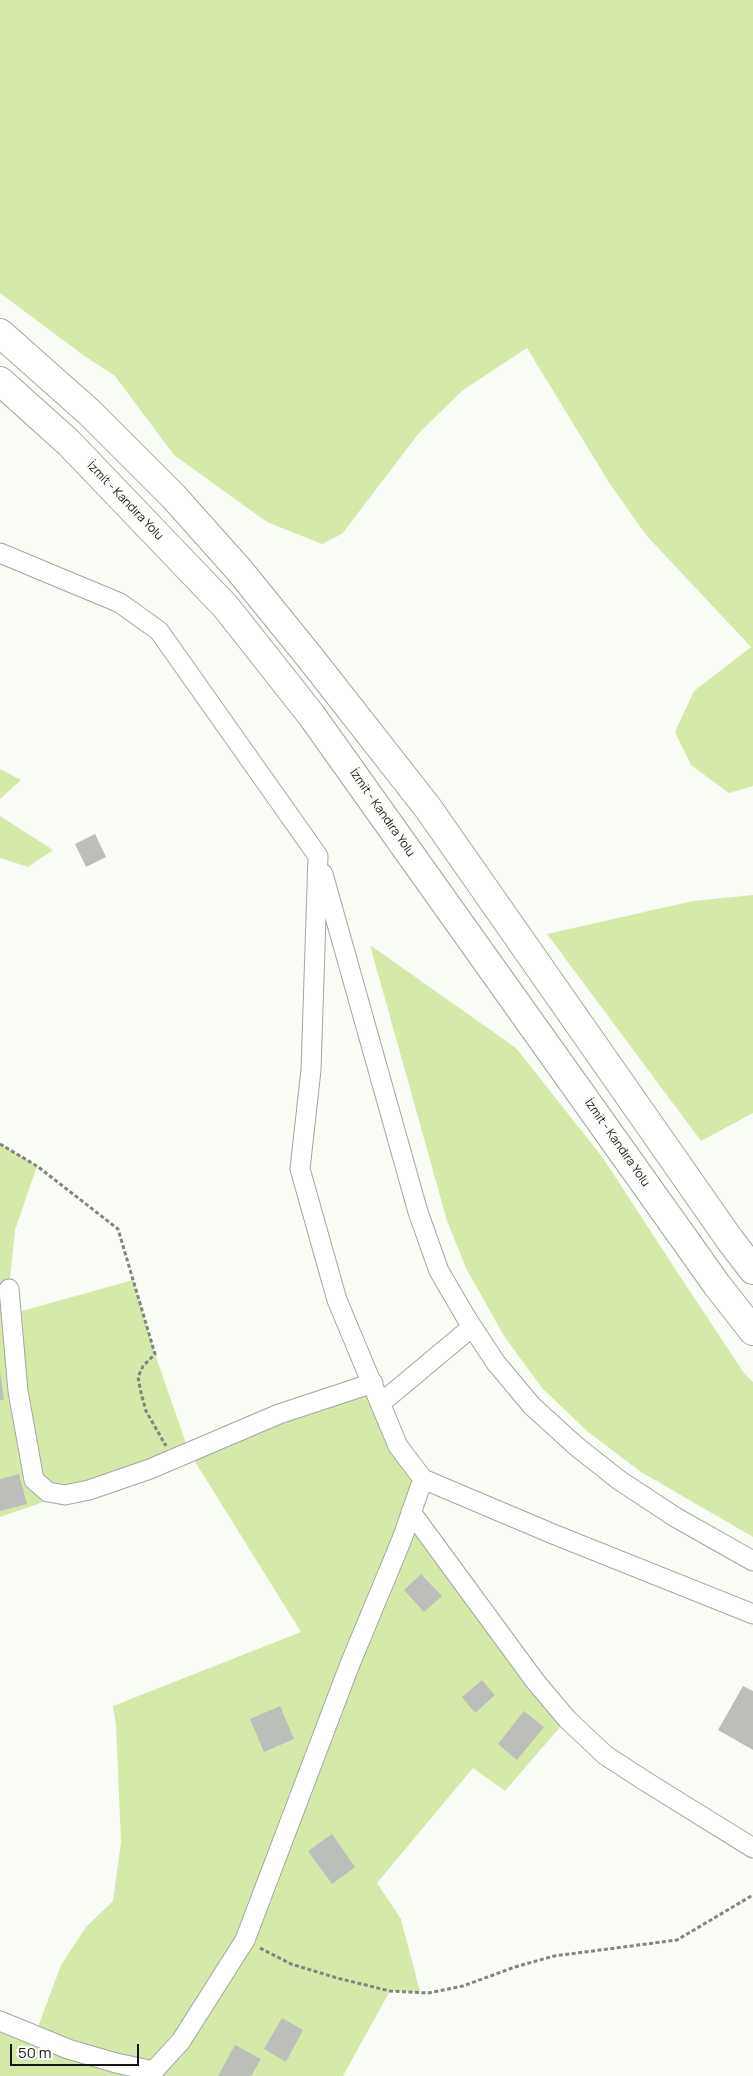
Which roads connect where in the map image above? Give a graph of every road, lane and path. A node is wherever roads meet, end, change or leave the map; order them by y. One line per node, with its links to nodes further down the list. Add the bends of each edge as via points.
1 (0, 333): 6 (highway, via 89,412 174,497 240,571 312,660 428,808)
2 (0, 381): 9 (highway, İzmit - Kandıra Yolu, via 70,443 238,622 312,716)
3 (0, 553): 4 (street, via 120,603 159,631)
4 (318, 856): 8 (street, via 418,1212 439,1271); 10 (street, via 311,1070 300,1169 337,1300)
5 (0, 1144): 12 (path, via 36,1166 118,1229 155,1354 143,1366 138,1377 141,1392 146,1411)
6 (753, 1270)
7 (9, 1289): 12 (street, via 18,1392 34,1480 48,1492 66,1495 89,1490)
8 (472, 1328): 11 (street); 15 (street, via 532,1406 576,1446 619,1480 675,1517)
9 (753, 1331)
10 (373, 1383): 11 (street); 12 (street, via 278,1414)
11 (381, 1403): 13 (street, via 398,1446)
12 (173, 1459)
13 (423, 1479): 14 (street); 16 (street)
14 (411, 1512): 17 (street, via 535,1681 567,1719 605,1754); 19 (street)
15 (753, 1561)
16 (753, 1614)
17 (753, 1848)
18 (753, 1895): 19 (path, via 677,1940 554,1956 463,1986 428,1993 390,1991 337,1978 292,1964)
19 (245, 1940): 21 (street, via 181,2041)
20 (0, 2021): 21 (street, via 68,2049)
21 (151, 2074)

